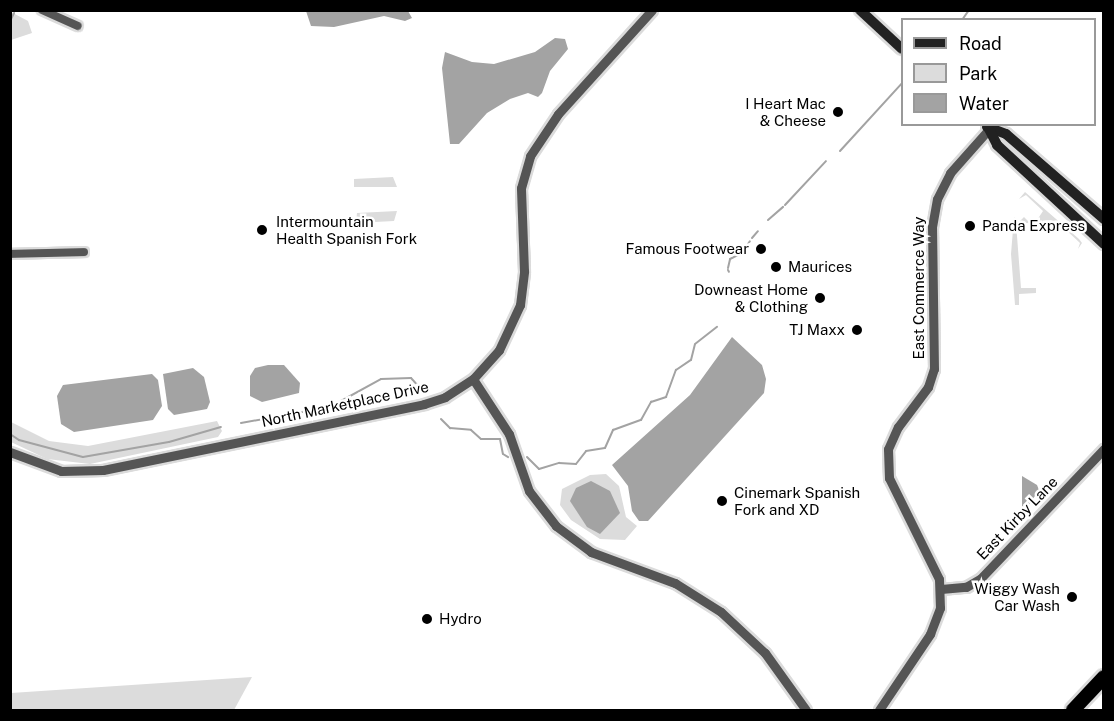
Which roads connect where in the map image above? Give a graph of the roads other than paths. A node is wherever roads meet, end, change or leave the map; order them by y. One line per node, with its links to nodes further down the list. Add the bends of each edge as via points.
1 (42, 10): 4 (street)
2 (652, 10): 11 (street, North Marketplace Drive, via 552,121 530,156 521,188 524,271 520,305 499,351)
3 (860, 10): 5 (main road)
4 (78, 26)
5 (901, 47)
6 (987, 127): 7 (main road, via 1006,134); 8 (main road, via 997,145); 14 (street, East Commerce Way, via 950,173 936,199 932,227 934,369 928,387 898,427 888,449 889,478 935,567)
7 (1104, 219)
8 (1104, 244)
9 (84, 252): 10 (street)
10 (10, 254)
11 (473, 379): 13 (street, North Marketplace Drive, via 445,397 424,404 102,470 61,471); 16 (street, via 509,434 530,491 556,526 591,552 675,583 721,612 765,653)
12 (1104, 448): 14 (street, East Kirby Lane, via 980,579 966,587)
13 (10, 452)
14 (941, 589): 17 (street, East Commerce Way, via 938,615 930,634)
15 (1104, 677): 18 (highway)
16 (806, 711)
17 (879, 711)
18 (1073, 711)

